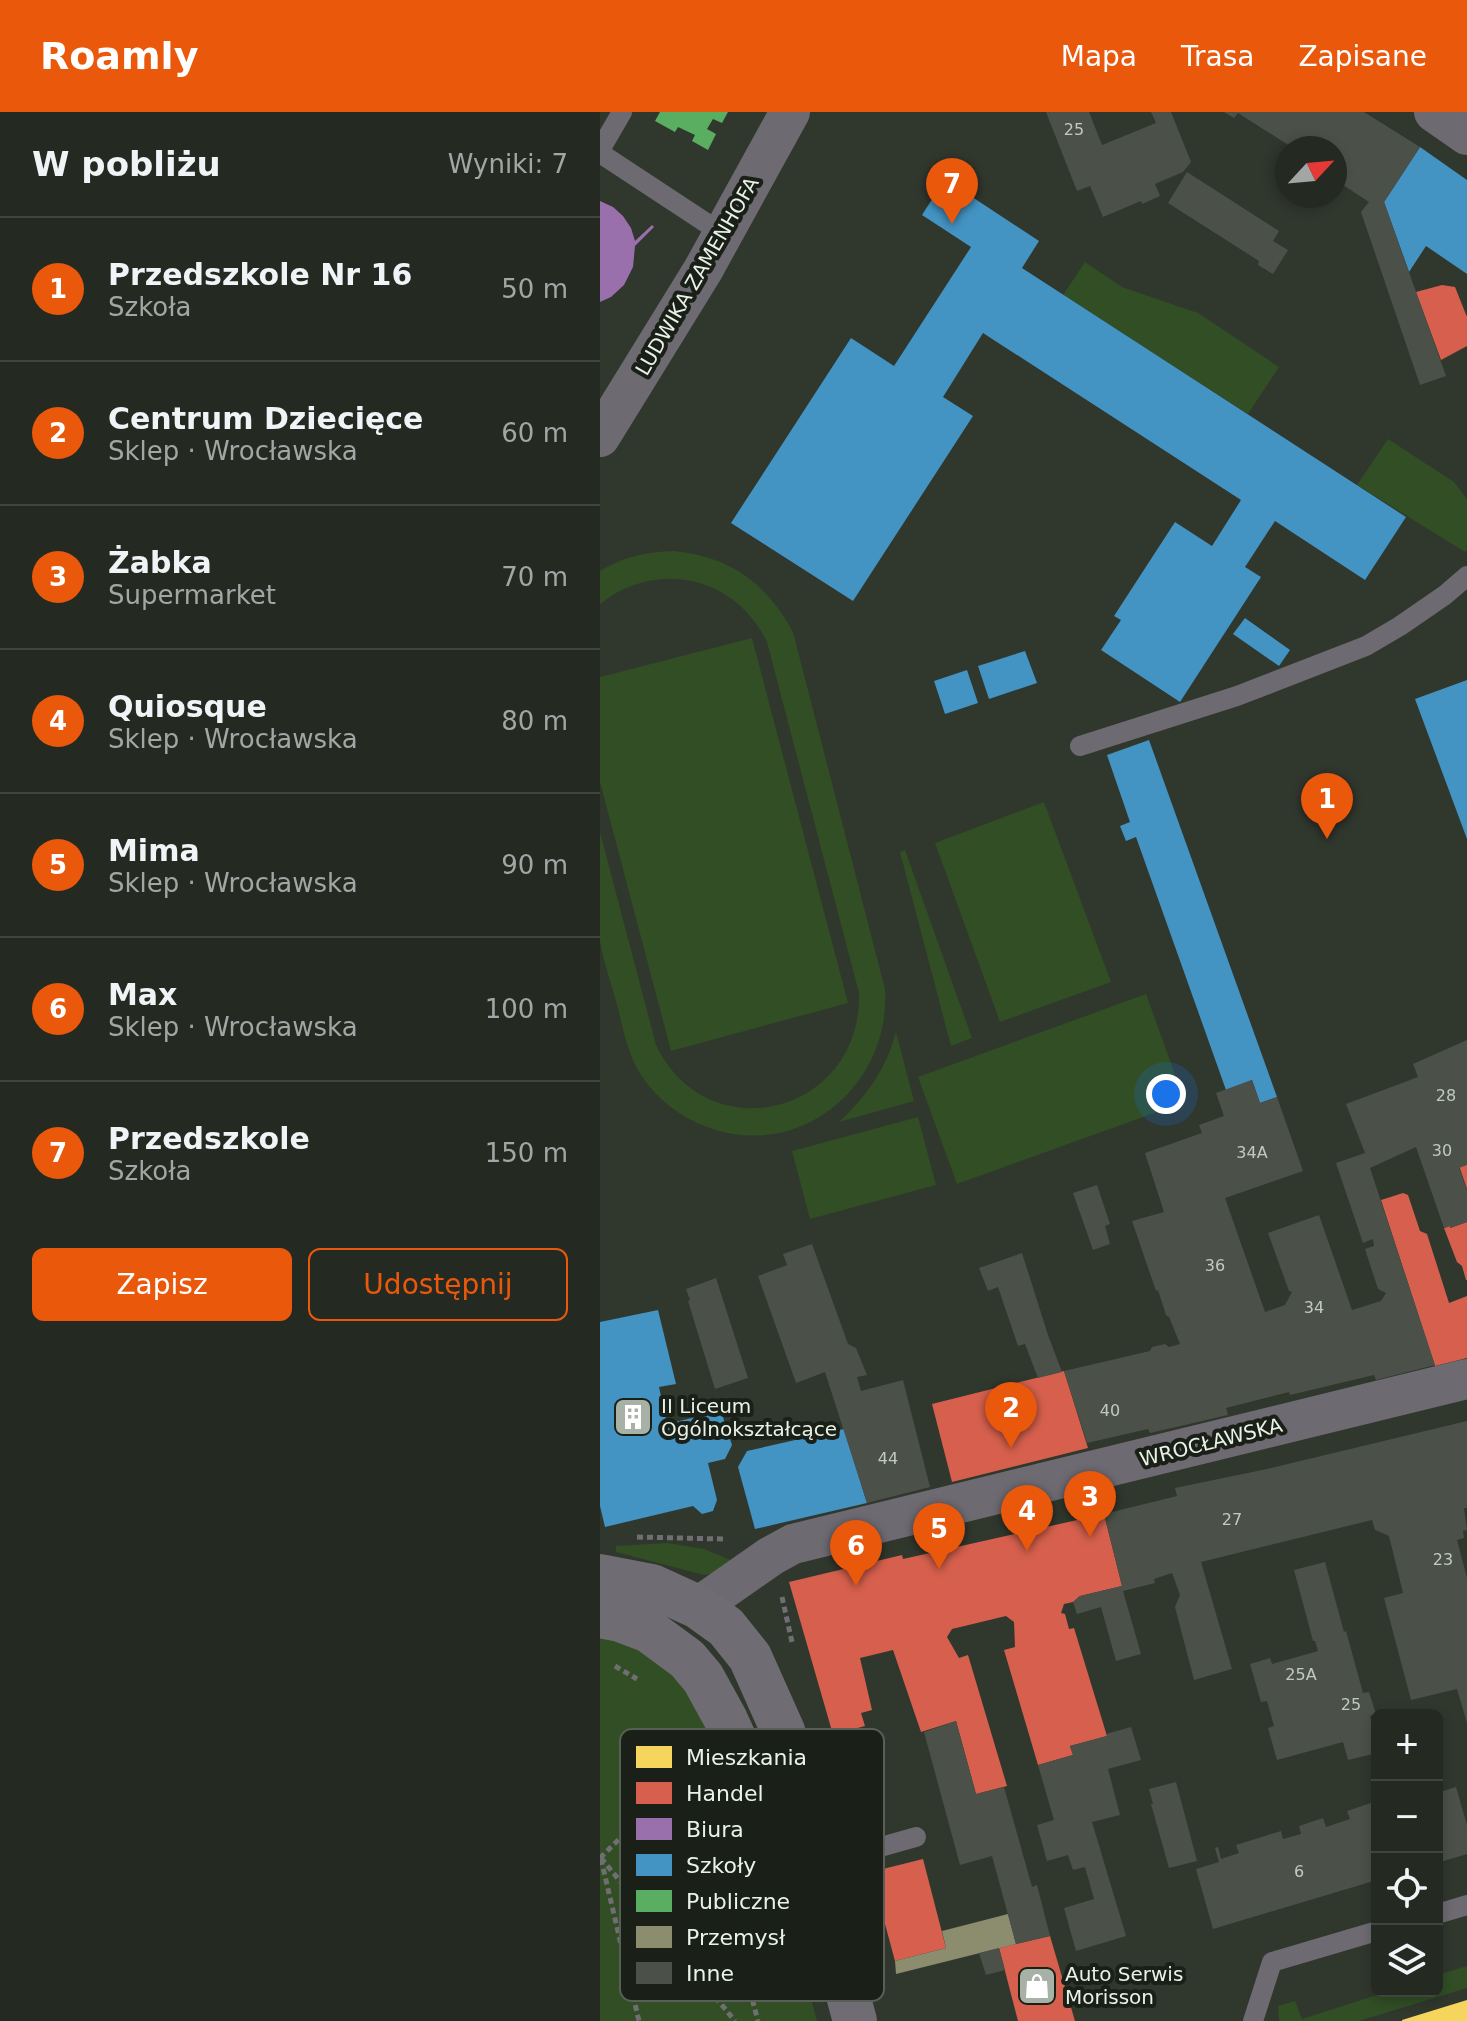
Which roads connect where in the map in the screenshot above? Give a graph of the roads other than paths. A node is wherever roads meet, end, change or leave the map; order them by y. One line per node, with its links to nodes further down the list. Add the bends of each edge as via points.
1 (622, 112): 5 (lane)
2 (790, 112): 6 (street, LUDWIKA ZAMENHOFA)
3 (1434, 112): 4 (street)
4 (1467, 135)
5 (600, 151): 6 (lane)
6 (723, 234): 7 (street, LUDWIKA ZAMENHOFA)
7 (600, 437)
8 (1467, 576): 9 (lane, via 1366,646 1237,696)
9 (1080, 746)
10 (1467, 1379): 12 (street, WROCŁAWSKA, via 793,1544)
11 (600, 1576): 12 (street, via 652,1586)
12 (698, 1607): 15 (street, via 726,1627 750,1657)
13 (600, 1616): 14 (street, via 649,1631 687,1659)
14 (730, 1729)
15 (782, 1729)
16 (916, 1837): 17 (lane)
17 (884, 1846)
18 (1467, 1905): 19 (lane)
19 (1443, 1912)
20 (1371, 1933): 23 (lane, via 1272,1962)
21 (850, 2001): 22 (street)
22 (855, 2021)
23 (1253, 2021)

